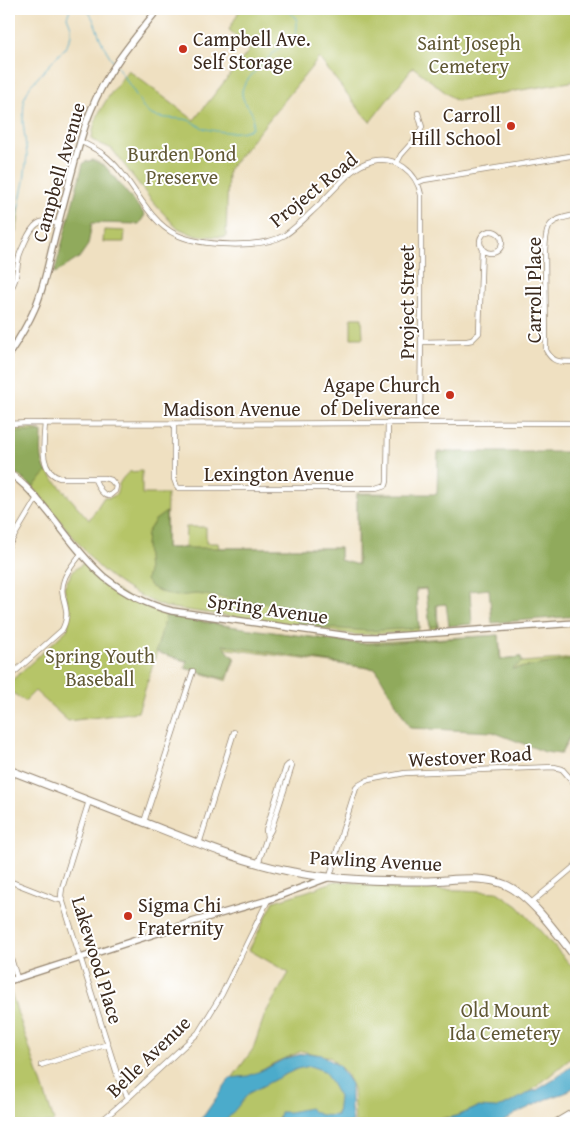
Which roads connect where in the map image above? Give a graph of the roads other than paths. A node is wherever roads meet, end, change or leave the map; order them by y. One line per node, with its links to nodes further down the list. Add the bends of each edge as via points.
1 (158, 9): 3 (street, Campbell Avenue, via 130,44 99,92)
2 (418, 112): 5 (street, via 422,127)
3 (80, 141): 5 (street, Project Road, via 104,155 154,217 173,233 193,241 215,244 260,243 285,235 359,166 378,160); 8 (street, Campbell Avenue)
4 (576, 155): 6 (street)
5 (397, 163): 6 (street, via 412,174)
6 (417, 183): 11 (street, Project Street, via 421,195)
7 (576, 215): 13 (street, Carroll Place, via 549,224 545,251 546,350 552,360)
8 (58, 224): 10 (street, via 43,222 35,225 20,254 16,280); 12 (street, Campbell Avenue, via 36,306 22,336)
9 (482, 247): 9 (street, via 480,240 484,234 490,231 500,235 502,245 498,251 490,253); 11 (street, via 479,333 476,338)
10 (9, 291)
11 (421, 342): 15 (street, Project Street)
12 (9, 354)
13 (576, 362)
14 (388, 422): 15 (street, Madison Avenue); 19 (street, Madison Avenue); 19 (street, Lexington Avenue, via 388,476 386,484 377,488 176,487)
15 (420, 422): 17 (street, Madison Avenue)
16 (45, 423): 18 (street, Madison Avenue); 19 (street, Madison Avenue); 21 (street, via 45,459 50,472 60,478)
17 (576, 423)
18 (9, 424)
19 (174, 424)
20 (9, 472): 22 (street, Spring Avenue)
21 (94, 478): 21 (street, via 111,480 116,486 114,493 102,494)
22 (37, 498): 23 (street); 24 (street, Spring Avenue)
23 (9, 545)
24 (81, 554): 25 (street, Spring Avenue, via 104,577 161,608 355,637); 27 (street, via 70,568 62,587 67,609 62,630)
25 (576, 623)
26 (192, 671): 33 (street)
27 (9, 677)
28 (234, 732): 35 (street)
29 (12, 771): 31 (street); 32 (main road, Pawling Avenue)
30 (576, 785): 38 (street, Westover Road, via 562,769 554,767 405,773 368,780 356,788)
31 (9, 786)
32 (89, 801): 33 (main road, Pawling Avenue); 40 (street, Lakewood Place)
33 (144, 822): 35 (main road, Pawling Avenue)
34 (267, 837): 34 (street, via 272,830 290,764 281,782 266,830); 36 (street)
35 (199, 844): 36 (main road, Pawling Avenue)
36 (258, 864): 38 (main road, Pawling Avenue)
37 (576, 865): 42 (street)
38 (330, 878): 41 (street); 42 (main road, Pawling Avenue, via 483,879 508,886)
39 (9, 882): 40 (street)
40 (61, 900): 44 (street, Lakewood Place)
41 (268, 900): 44 (street); 50 (street, Belle Avenue, via 222,994 198,1033)
42 (531, 903): 45 (main road, Pawling Avenue)
43 (9, 952): 46 (street)
44 (81, 958): 46 (street); 48 (street, Lakewood Place)
45 (576, 958)
46 (17, 978): 47 (street)
47 (9, 980)
48 (108, 1044): 49 (street); 50 (street, Lakewood Place)
49 (42, 1065)
50 (128, 1098): 52 (street, Belle Avenue)
51 (576, 1112): 53 (main road)
52 (99, 1123)
53 (556, 1123)

